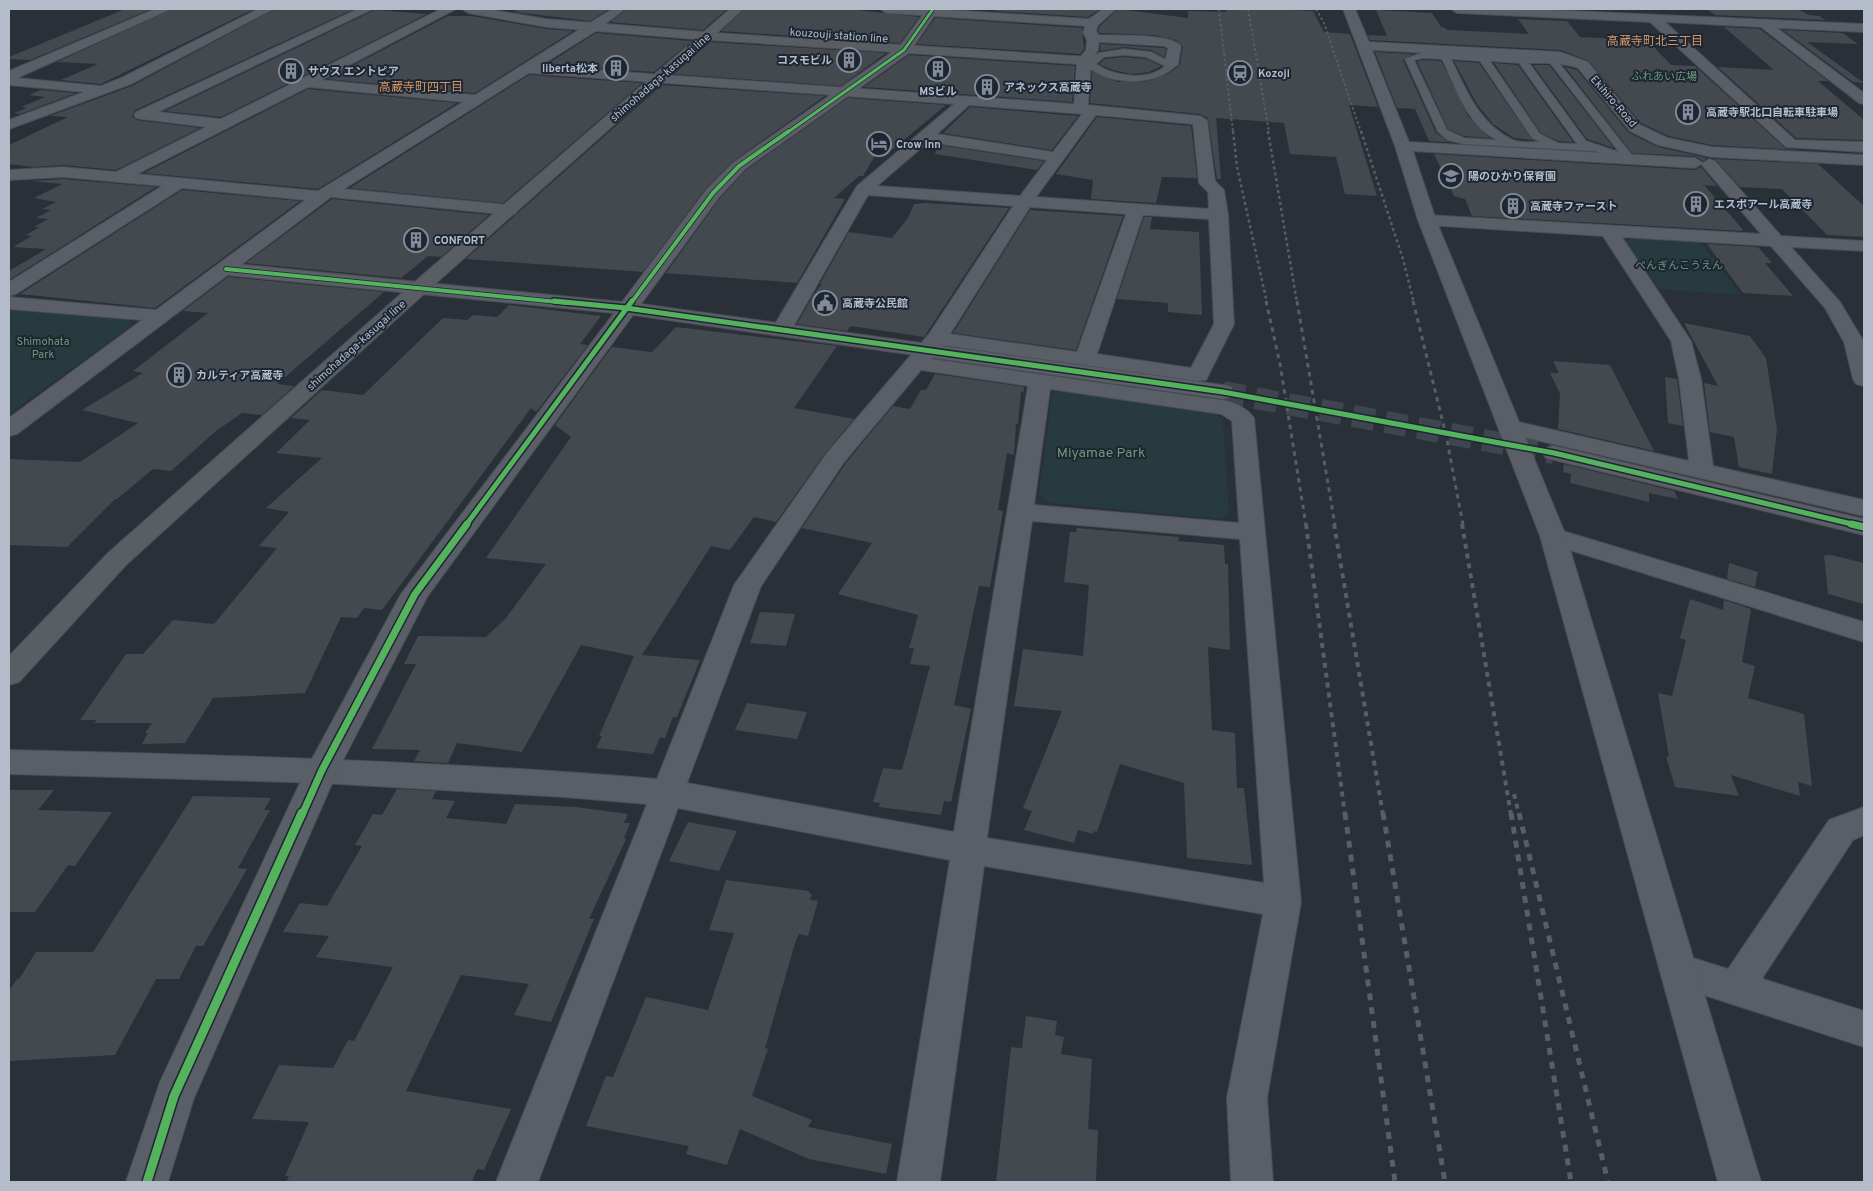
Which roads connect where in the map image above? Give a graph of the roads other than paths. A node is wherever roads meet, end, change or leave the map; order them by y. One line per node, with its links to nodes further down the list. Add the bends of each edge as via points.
1 (165, 9): 42 (street)
2 (268, 9): 37 (street)
3 (367, 9): 23 (street)
4 (468, 9): 21 (street, via 546,24)
5 (619, 9): 21 (street)
6 (737, 9): 25 (main road, shimohadaga-kasugai line)
7 (886, 9): 15 (street)
8 (1042, 9): 17 (street)
9 (1110, 9): 19 (street)
10 (1349, 9): 28 (street)
11 (1457, 9): 12 (street)
12 (1470, 9): 16 (street)
13 (1744, 9): 20 (street)
14 (448, 10): 27 (street)
15 (931, 11): 17 (street); 29 (street)
16 (1580, 13): 18 (street)
17 (1023, 19): 19 (street)
18 (1655, 20): 20 (street); 59 (street, via 1791,144)
19 (1092, 23): 30 (street, via 1089,32 1094,36)
20 (1764, 24): 22 (street); 49 (street)
21 (592, 28): 25 (street); 39 (street)
22 (1864, 28)
23 (312, 34): 24 (street); 41 (street)
24 (340, 36)
25 (706, 36): 29 (main road, kouzouji station line); 43 (main road, shimohadaga-kasugai line)
26 (359, 38): 27 (street)
27 (387, 40): 45 (street)
28 (1364, 46): 36 (street, Ekihiro-Road, via 1551,55); 57 (street)
29 (904, 50): 30 (main road, kouzouji station line); 47 (street)
30 (1090, 53): 35 (lane, via 1137,52 1158,57); 35 (lane, via 1091,65 1096,70 1129,77 1154,76); 35 (street, via 1167,42 1175,46); 51 (street)
31 (1445, 56): 32 (lane); 56 (lane, via 1480,124 1500,138); 56 (lane, via 1417,55 1409,59 1443,132 1464,141)
32 (1482, 58): 33 (lane); 58 (lane, via 1536,136)
33 (1522, 60): 34 (lane); 60 (lane, via 1582,143)
34 (1552, 60): 36 (lane); 62 (lane)
35 (1171, 65)
36 (1583, 66): 54 (street, Ekihiro-Road)
37 (154, 67): 38 (street); 46 (street)
38 (181, 69)
39 (527, 69): 43 (street); 48 (street)
40 (200, 71): 41 (street)
41 (228, 74): 52 (street, via 141,115)
42 (9, 76)
43 (659, 78): 47 (street); 73 (main road, shimohadaga-kasugai line)
44 (9, 81): 46 (street)
45 (304, 82): 48 (street); 52 (street)
46 (103, 90): 53 (street)
47 (843, 92): 50 (street); 83 (street, via 739,166 713,193)
48 (476, 100): 70 (street)
49 (1864, 100)
50 (966, 101): 51 (street); 55 (street)
51 (1086, 109): 61 (street); 74 (street, via 1200,120 1207,183 1216,190)
52 (222, 124): 67 (street)
53 (9, 125)
54 (1635, 128): 62 (street); 63 (street, Ekihiro-Road, via 1663,142 1694,150)
55 (924, 137): 61 (street); 69 (street)
56 (1519, 144): 58 (lane)
57 (1404, 146): 62 (street); 75 (street)
58 (1562, 147): 60 (lane)
59 (1864, 147)
60 (1593, 148): 62 (lane)
61 (1057, 158): 71 (street)
62 (1630, 159): 64 (street)
63 (1864, 160)
64 (1709, 164): 65 (street); 77 (street)
65 (1864, 172)
66 (9, 175): 67 (street, via 63,172)
67 (119, 177): 68 (street)
68 (179, 183): 70 (street); 81 (street)
69 (863, 190): 71 (street); 85 (street)
70 (325, 194): 73 (street); 79 (street)
71 (1025, 201): 72 (street); 86 (street)
72 (1136, 209): 74 (street); 87 (street)
73 (508, 210): 80 (main road, shimohadaga-kasugai line)
74 (1219, 215): 87 (street, via 1224,324 1198,375)
75 (1427, 220): 76 (street); 91 (street)
76 (1610, 231): 77 (street); 94 (street, via 1681,341 1690,379)
77 (1778, 241): 78 (street); 88 (street, via 1833,306 1854,342)
78 (1864, 246)
79 (226, 269): 80 (street); 84 (street)
80 (418, 289): 83 (street); 101 (main road, shimohadaga-kasugai line, via 117,559)
81 (9, 290)
82 (9, 303): 84 (street)
83 (626, 308): 85 (street); 103 (street, via 415,594)
84 (162, 316): 92 (street)
85 (782, 329): 86 (street)
86 (926, 350): 87 (street); 89 (street); 90 (street); 104 (street, via 835,458 748,585)
87 (1085, 359)
88 (1864, 379)
89 (1040, 382): 96 (street); 98 (street, via 1227,408 1243,418)
90 (1223, 392)
91 (1510, 427): 94 (street); 99 (street)
92 (9, 429)
93 (1554, 453): 97 (street)
94 (1702, 471): 95 (street)
95 (1864, 508)
96 (1020, 512): 98 (street); 106 (street)
97 (1864, 527)
98 (1251, 532): 107 (street)
99 (1553, 536): 100 (street); 108 (street)
100 (1864, 632)
101 (9, 674)
102 (9, 762): 103 (street)
103 (322, 770): 104 (street); 111 (street, via 174,1096)
104 (668, 793): 106 (street); 112 (street)
105 (1864, 821): 109 (street, via 1841,830 1744,974)
106 (970, 849): 107 (street); 113 (street)
107 (1283, 902): 114 (street, via 1247,1098)
108 (1680, 971): 109 (street); 115 (street)
109 (1745, 991): 110 (street)
110 (1864, 1029)
111 (147, 1182)
112 (517, 1182)
113 (918, 1182)
114 (1252, 1182)
115 (1740, 1182)

